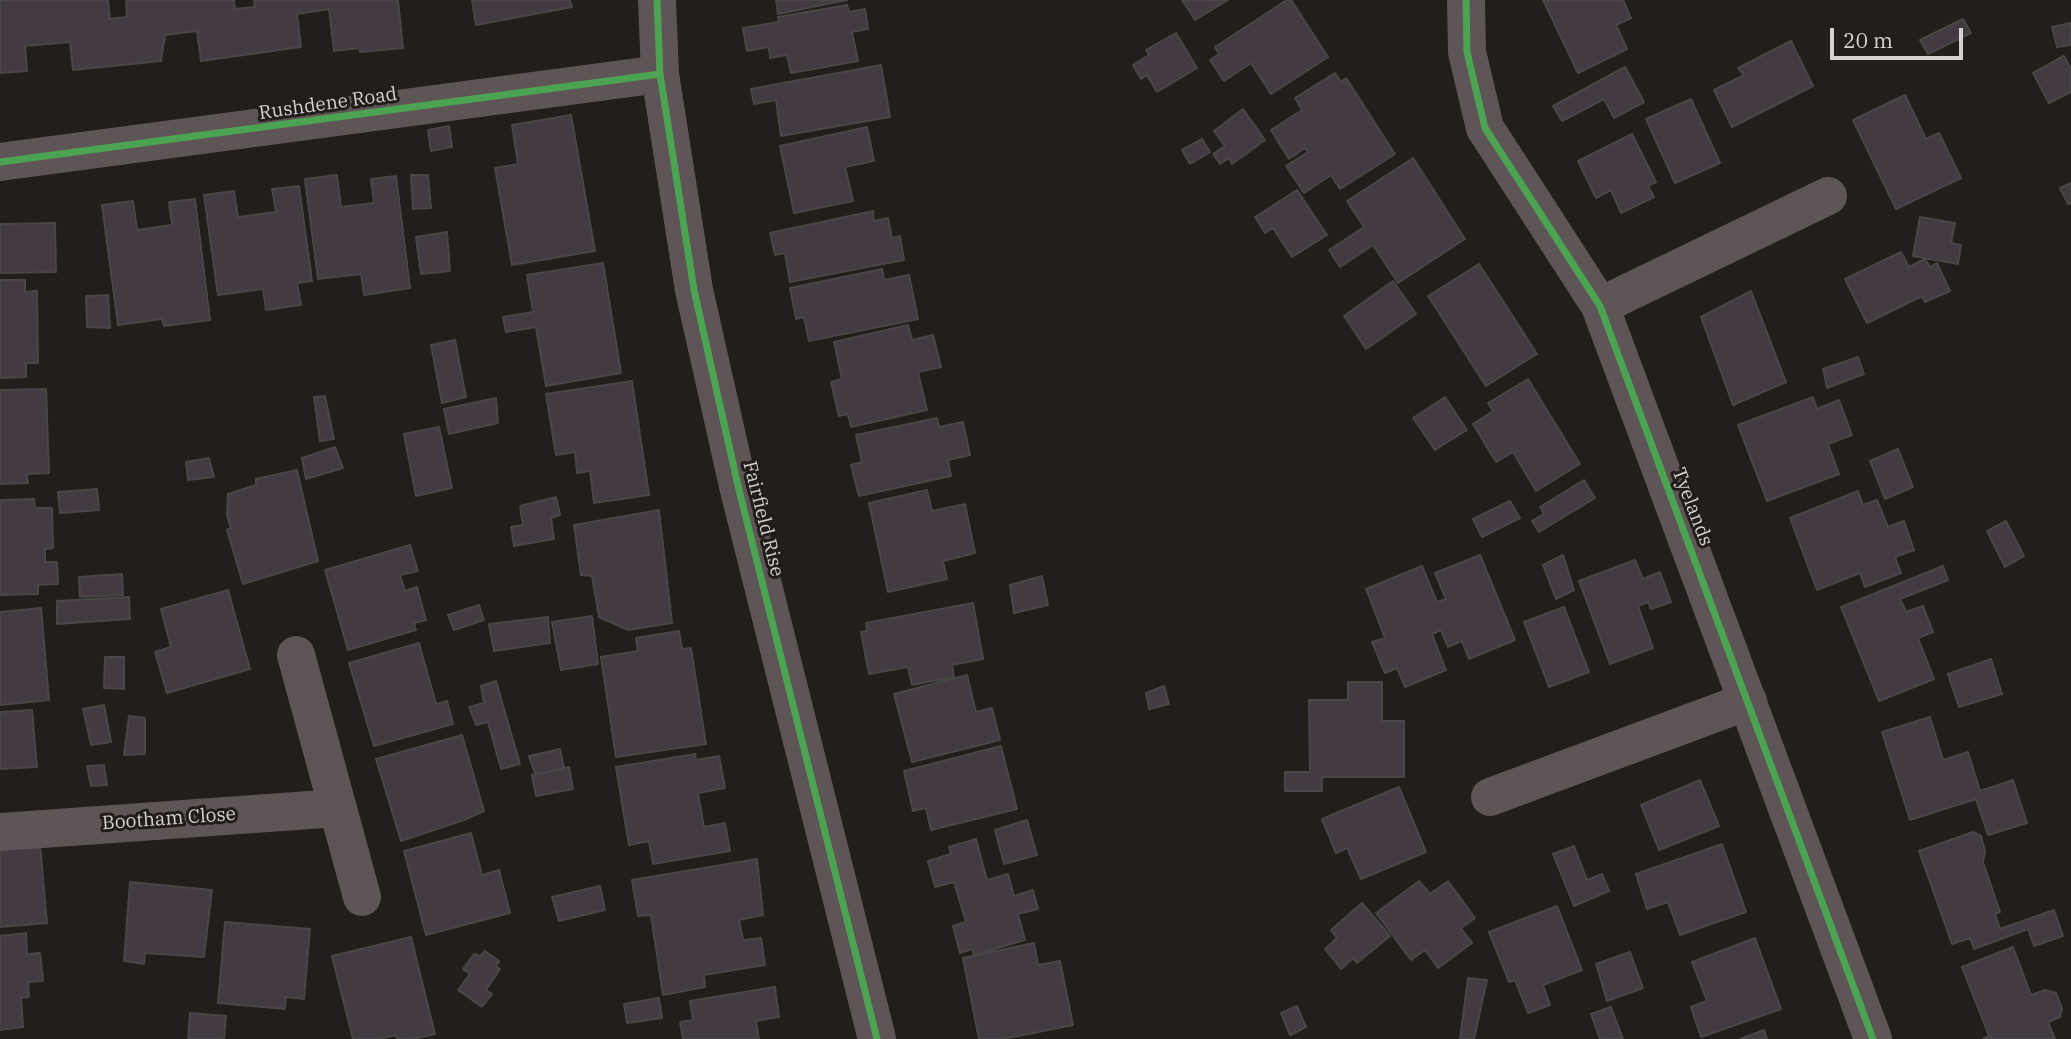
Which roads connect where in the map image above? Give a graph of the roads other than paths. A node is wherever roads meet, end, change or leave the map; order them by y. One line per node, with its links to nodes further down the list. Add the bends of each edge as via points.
1 (657, 0): 3 (street, Fairfield Rise)
2 (1466, 0): 6 (street, Tyelands, via 1467,52 1485,128)
3 (660, 74): 4 (street, Rushdene Road); 13 (street, Fairfield Rise, via 694,290 739,490)
4 (0, 162)
5 (1828, 196): 6 (street)
6 (1600, 306): 8 (street, Tyelands)
7 (296, 655): 10 (street)
8 (1748, 701): 9 (street); 14 (street, Tyelands)
9 (1490, 796)
10 (338, 808): 11 (street, Bootham Close); 12 (street)
11 (0, 832)
12 (362, 897)
13 (877, 1039)
14 (1873, 1039)

